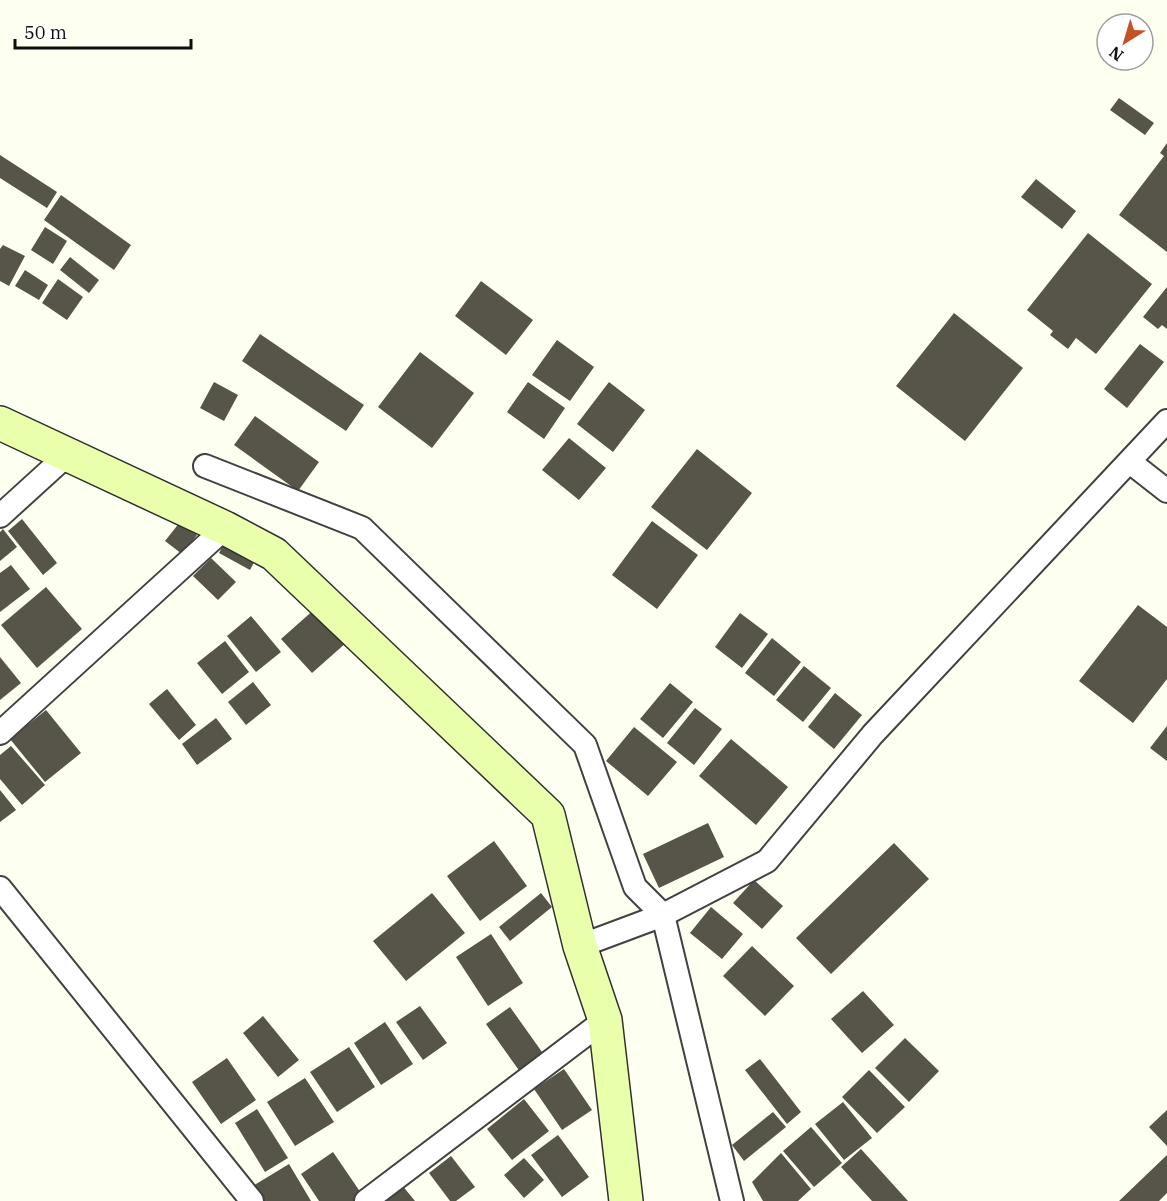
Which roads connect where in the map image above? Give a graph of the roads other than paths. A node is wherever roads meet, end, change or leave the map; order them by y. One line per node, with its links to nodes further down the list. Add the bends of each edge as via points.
1 (1167, 421): 4 (street)
2 (0, 423): 3 (street)
3 (67, 455): 7 (street); 8 (street)
4 (1130, 462): 6 (street); 11 (street, via 873,734 767,861)
5 (205, 466): 11 (street, via 362,528 576,737 585,746 635,887)
6 (1167, 491)
7 (0, 516)
8 (225, 528): 9 (street); 12 (street, via 274,554 548,815)
9 (0, 733)
10 (0, 888): 14 (street)
11 (663, 915): 12 (street); 17 (street)
12 (580, 946): 13 (street)
13 (605, 1020): 15 (street); 16 (street)
14 (252, 1201)
15 (366, 1201)
16 (626, 1201)
17 (732, 1201)

